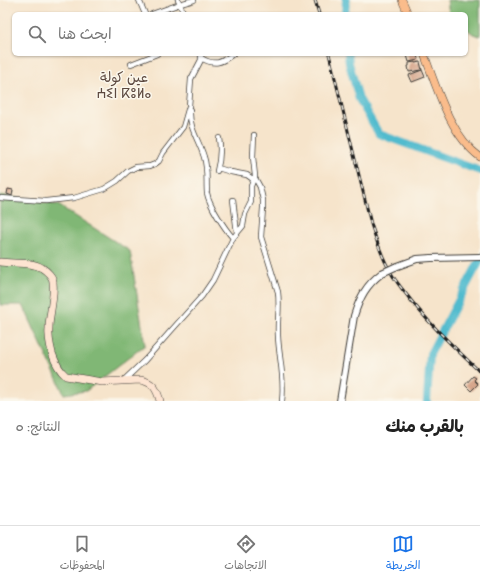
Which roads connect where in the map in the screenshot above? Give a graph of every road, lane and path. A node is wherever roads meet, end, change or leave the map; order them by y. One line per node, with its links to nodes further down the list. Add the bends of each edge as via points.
1 (139, 0): 5 (street)
2 (194, 0): 4 (street)
3 (402, 0): 8 (main road)
4 (179, 2): 6 (street); 7 (street)
5 (144, 12)
6 (156, 12)
7 (183, 12)
8 (407, 12)
9 (152, 56): 13 (street)
10 (201, 56): 11 (street, via 216,63); 14 (street, via 190,79)
11 (230, 56)
12 (425, 56): 17 (main road, via 455,129)
13 (131, 64)
14 (189, 106): 19 (street, via 181,129 159,161 150,166 132,169 104,189 74,198 46,201); 22 (street, via 191,124 205,160 208,197)
15 (254, 135): 18 (street)
16 (219, 138): 18 (street, via 217,169 247,175)
17 (480, 157)
18 (254, 179): 21 (street, via 251,202 245,214 244,224); 27 (street, via 260,187 263,200 261,237 278,292)
19 (0, 198)
20 (233, 200): 21 (street)
21 (237, 233): 22 (street)
22 (233, 238): 25 (street, via 213,280 202,296)
23 (478, 257): 28 (street, bridge, via 417,259 382,272 372,281 358,302 354,316)
24 (0, 262): 25 (main road, via 33,264 42,268 54,281 48,327 54,358 62,373 66,376 102,382)
25 (123, 381): 26 (main road, via 140,380 151,383)
26 (160, 401)
27 (282, 401)
28 (340, 401)

